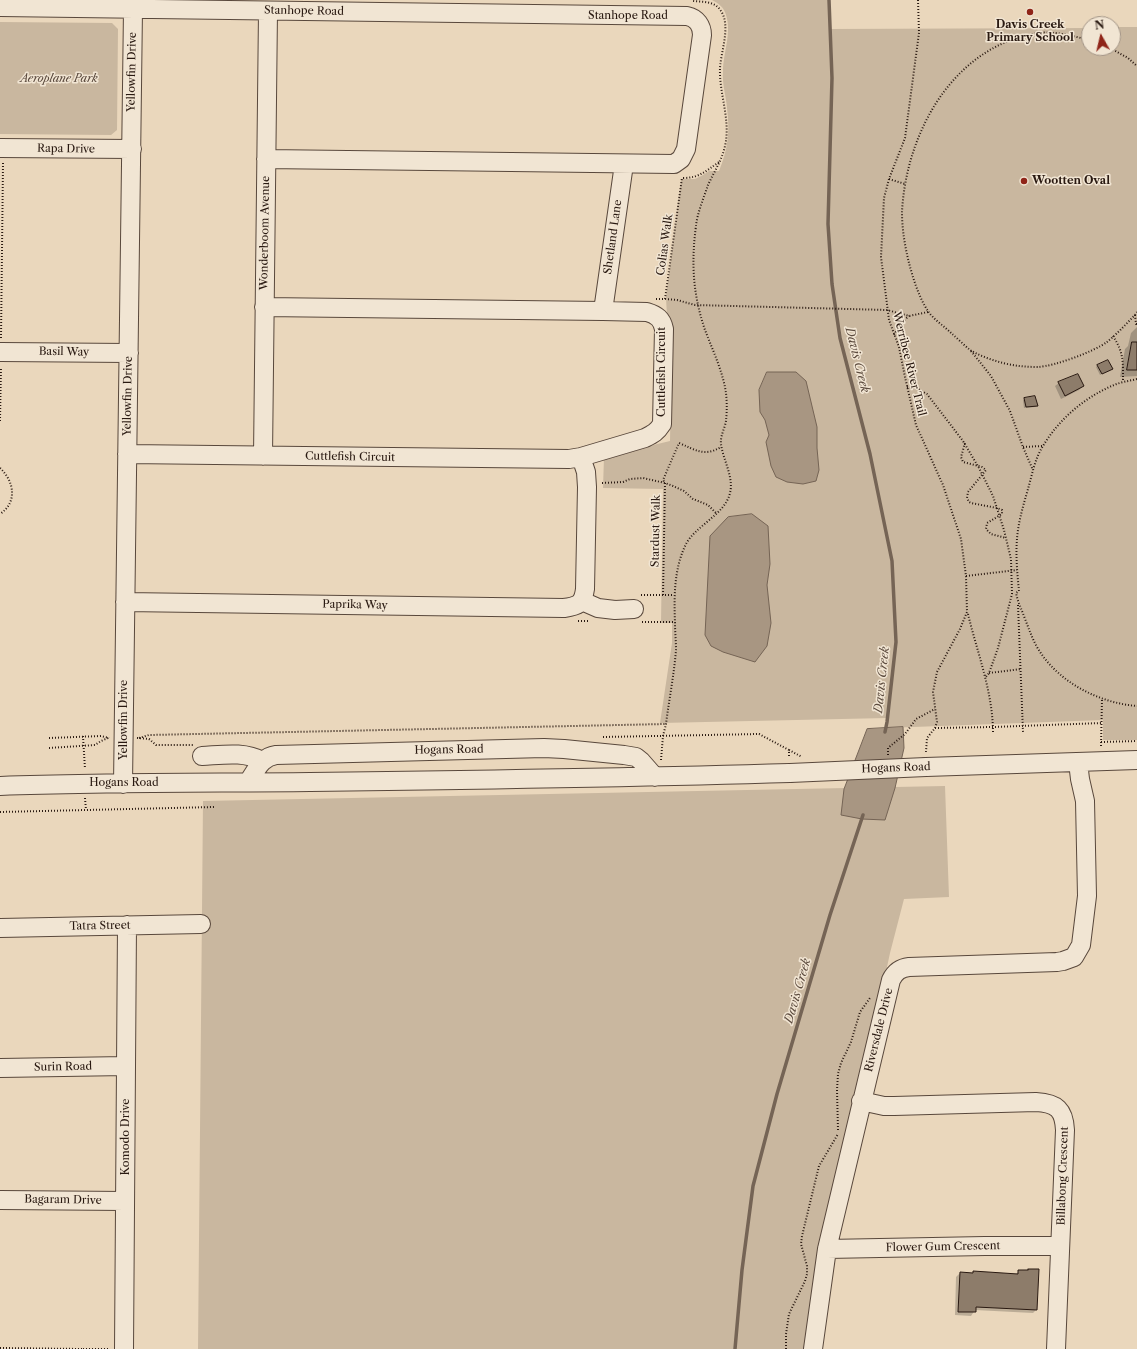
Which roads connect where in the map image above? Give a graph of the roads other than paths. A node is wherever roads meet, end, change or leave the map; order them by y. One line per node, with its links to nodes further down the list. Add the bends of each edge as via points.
1 (0, 7): 3 (street, Stanhope Road)
2 (489, 7): 4 (street, Stanhope Road); 8 (street, Stanhope Road, via 687,16 695,20 701,27 702,35 684,154 678,162 669,164)
3 (133, 9): 4 (street, Stanhope Road); 5 (street, Yellowfin Drive)
4 (268, 11): 7 (street, Wonderboom Avenue)
5 (132, 149): 6 (street, Rapa Drive); 12 (street, Yellowfin Drive)
6 (2, 155)
7 (266, 159): 8 (street); 9 (street, Wonderboom Avenue)
8 (624, 164): 10 (street, Shetland Lane)
9 (264, 307): 10 (street); 14 (street, Wonderboom Avenue)
10 (603, 311): 15 (street, Cuttlefish Circuit, via 647,312 661,320 664,329 662,424 654,434 645,438)
11 (0, 352): 12 (street, Basil Way)
12 (129, 353): 13 (street, Yellowfin Drive)
13 (127, 454): 14 (street, Cuttlefish Circuit); 17 (street, Yellowfin Drive)
14 (263, 456): 15 (street, Cuttlefish Circuit, via 558,459)
15 (581, 457): 16 (street, via 586,472 585,589)
16 (582, 601): 17 (street, Paprika Way, via 577,606 564,608); 18 (street, via 598,608)
17 (125, 602): 25 (street, Yellowfin Drive)
18 (634, 609)
19 (202, 756): 21 (street, via 246,755)
20 (1137, 760): 22 (street, Hogans Road)
21 (262, 761): 23 (street, Hogans Road, via 282,754 564,748 624,755 636,758); 24 (street)
22 (1090, 762): 23 (street, Hogans Road, bridge, via 926,762 790,773); 32 (street, Riversdale Drive, via 1085,801 1087,896 1082,941 1078,952 1068,960 1057,962 919,966 901,969 891,980)
23 (658, 770): 24 (street, Hogans Road)
24 (248, 782): 25 (street, Hogans Road)
25 (124, 784): 26 (street, Hogans Road)
26 (0, 786)
27 (201, 924): 28 (street, Tatra Street)
28 (127, 926): 29 (street, Tatra Street); 30 (street, Komodo Drive)
29 (0, 928)
30 (126, 1066): 31 (street, Surin Road); 34 (street, Komodo Drive)
31 (0, 1068)
32 (862, 1100): 35 (street, Billabong Crescent, via 884,1106 1044,1102 1055,1106 1062,1114 1065,1130); 36 (street, Riversdale Drive)
33 (0, 1200): 34 (street, Bagaram Drive)
34 (125, 1201): 37 (street, Komodo Drive)
35 (1060, 1246): 36 (street, Flower Gum Crescent); 39 (street, Billabong Crescent)
36 (826, 1249): 38 (street, Riversdale Drive)
37 (124, 1349)
38 (813, 1349)
39 (1056, 1349)

